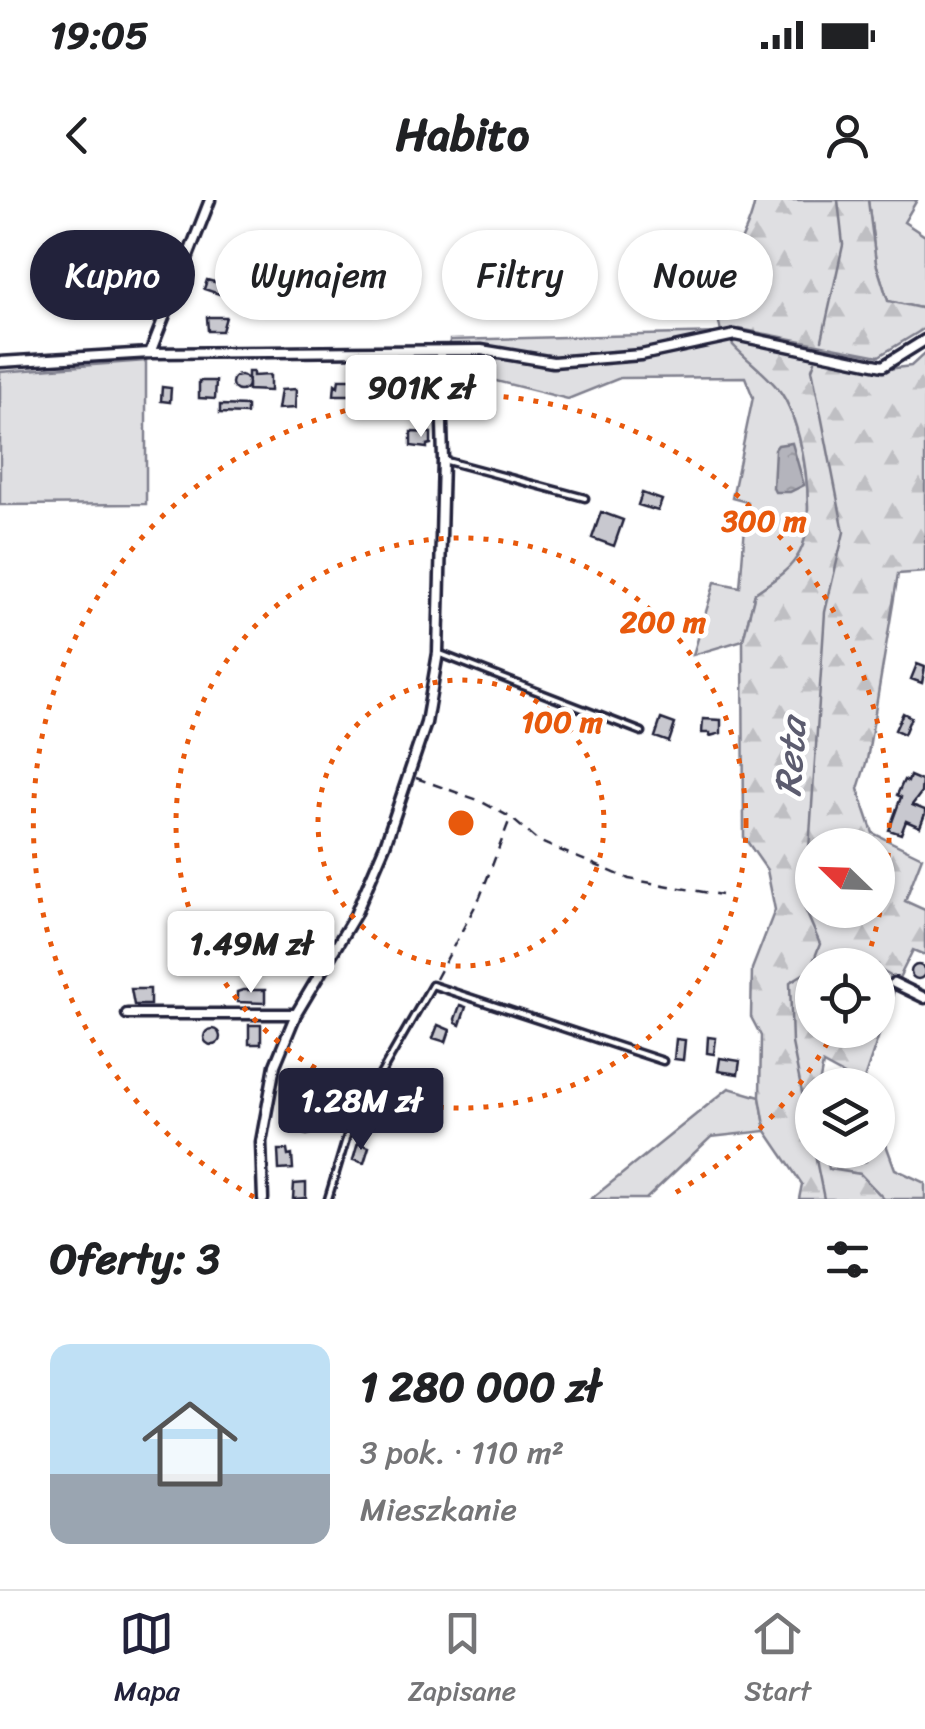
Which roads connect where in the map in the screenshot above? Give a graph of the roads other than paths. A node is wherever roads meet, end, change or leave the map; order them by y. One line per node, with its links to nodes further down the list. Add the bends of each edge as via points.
1 (210, 200): 4 (street)
2 (925, 340): 3 (street, via 883,366 735,336 641,355 553,362)
3 (440, 351): 4 (street); 6 (street)
4 (150, 353): 5 (street)
5 (0, 362)
6 (443, 460): 7 (lane); 8 (street)
7 (585, 498)
8 (438, 654): 9 (lane); 13 (street, via 410,776 355,915)
9 (642, 732)
10 (895, 983): 11 (street)
11 (925, 998)
12 (127, 1014): 13 (street)
13 (296, 1014): 15 (street, via 266,1102 260,1142)
14 (663, 1061): 16 (lane, via 432,985 350,1129)
15 (264, 1199)
16 (328, 1199)

